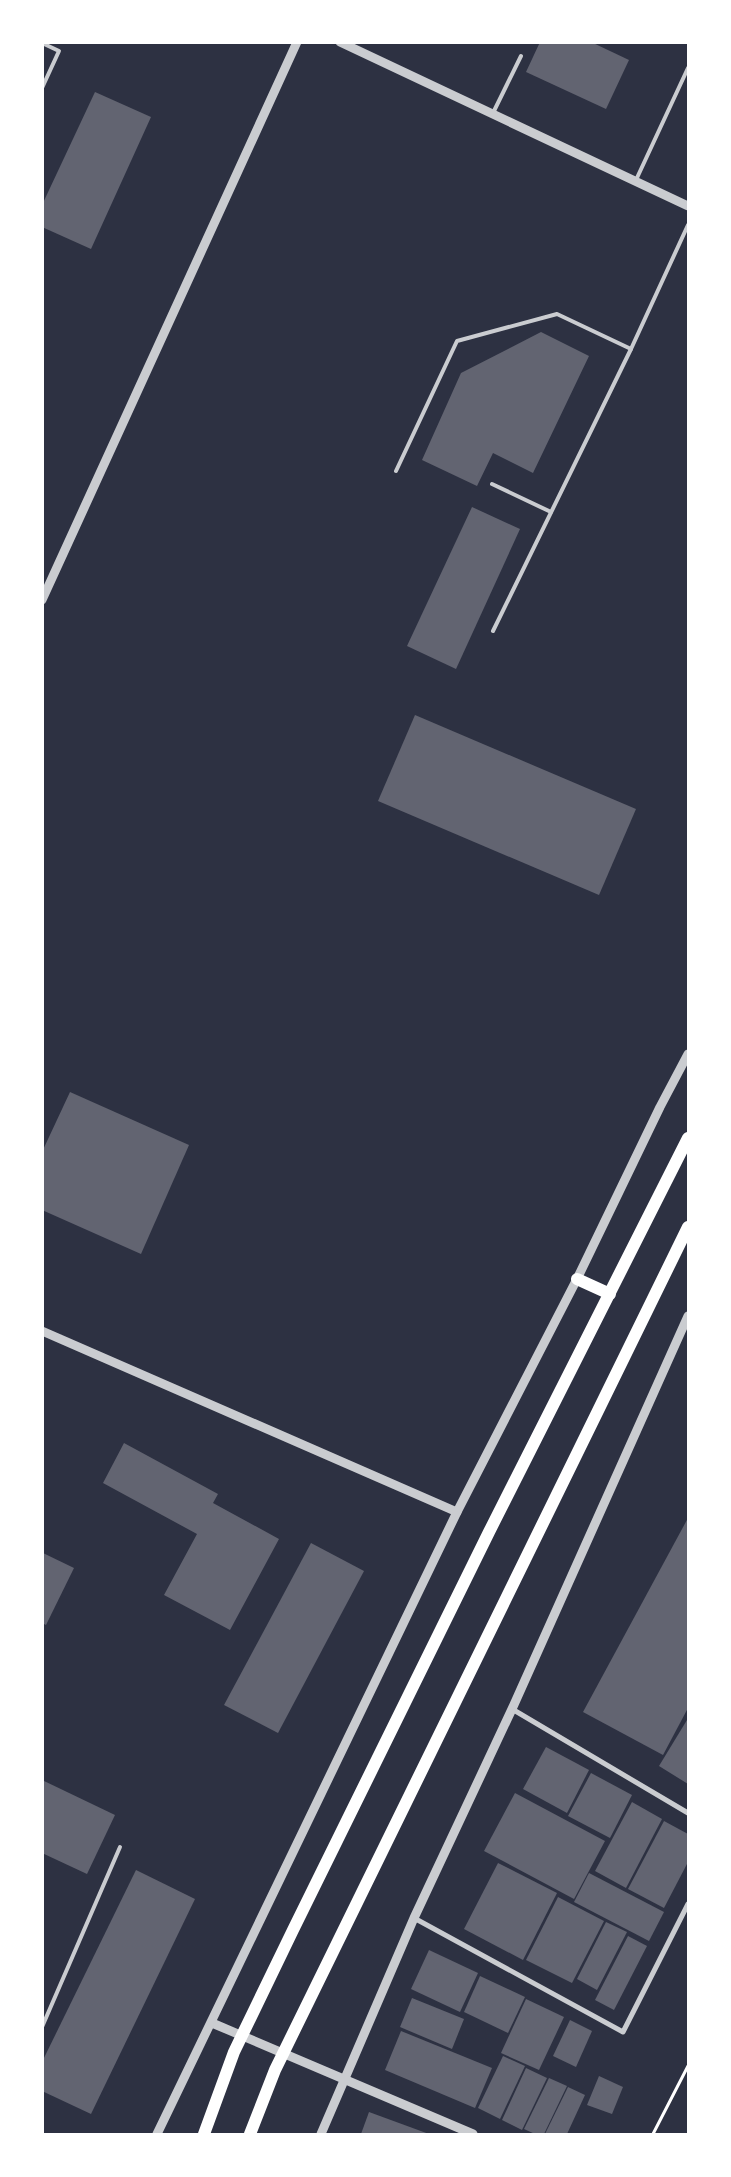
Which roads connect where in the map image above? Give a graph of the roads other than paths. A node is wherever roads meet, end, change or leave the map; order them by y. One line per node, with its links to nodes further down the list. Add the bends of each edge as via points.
1 (296, 42): 15 (street)
2 (340, 42): 7 (street)
3 (42, 43): 6 (lane, via 59,51)
4 (521, 56): 7 (lane)
5 (688, 68): 8 (lane)
6 (42, 88)
7 (493, 113): 8 (street)
8 (636, 180): 9 (street)
9 (688, 206)
10 (688, 225): 11 (lane)
11 (631, 349): 12 (lane, via 557,314 457,341); 14 (lane)
12 (396, 471)
13 (492, 484): 14 (lane)
14 (551, 512): 16 (lane)
15 (42, 600)
16 (493, 631)
17 (688, 1054): 20 (street)
18 (688, 1138): 21 (main road)
19 (688, 1227): 35 (main road, via 275,2070)
20 (577, 1279): 21 (main road); 24 (street)
21 (610, 1294): 34 (main road, via 288,1939 234,2052)
22 (688, 1316): 25 (street)
23 (42, 1331): 24 (street)
24 (457, 1512): 30 (street)
25 (512, 1709): 26 (street); 29 (street)
26 (688, 1813)
27 (120, 1847): 31 (lane)
28 (688, 1904): 29 (street, via 623,2032)
29 (414, 1918): 32 (street)
30 (212, 2023): 32 (street); 33 (street)
31 (42, 2027)
32 (344, 2081): 36 (street); 37 (street)
33 (157, 2134)
34 (204, 2134)
35 (250, 2134)
36 (321, 2134)
37 (473, 2134)

